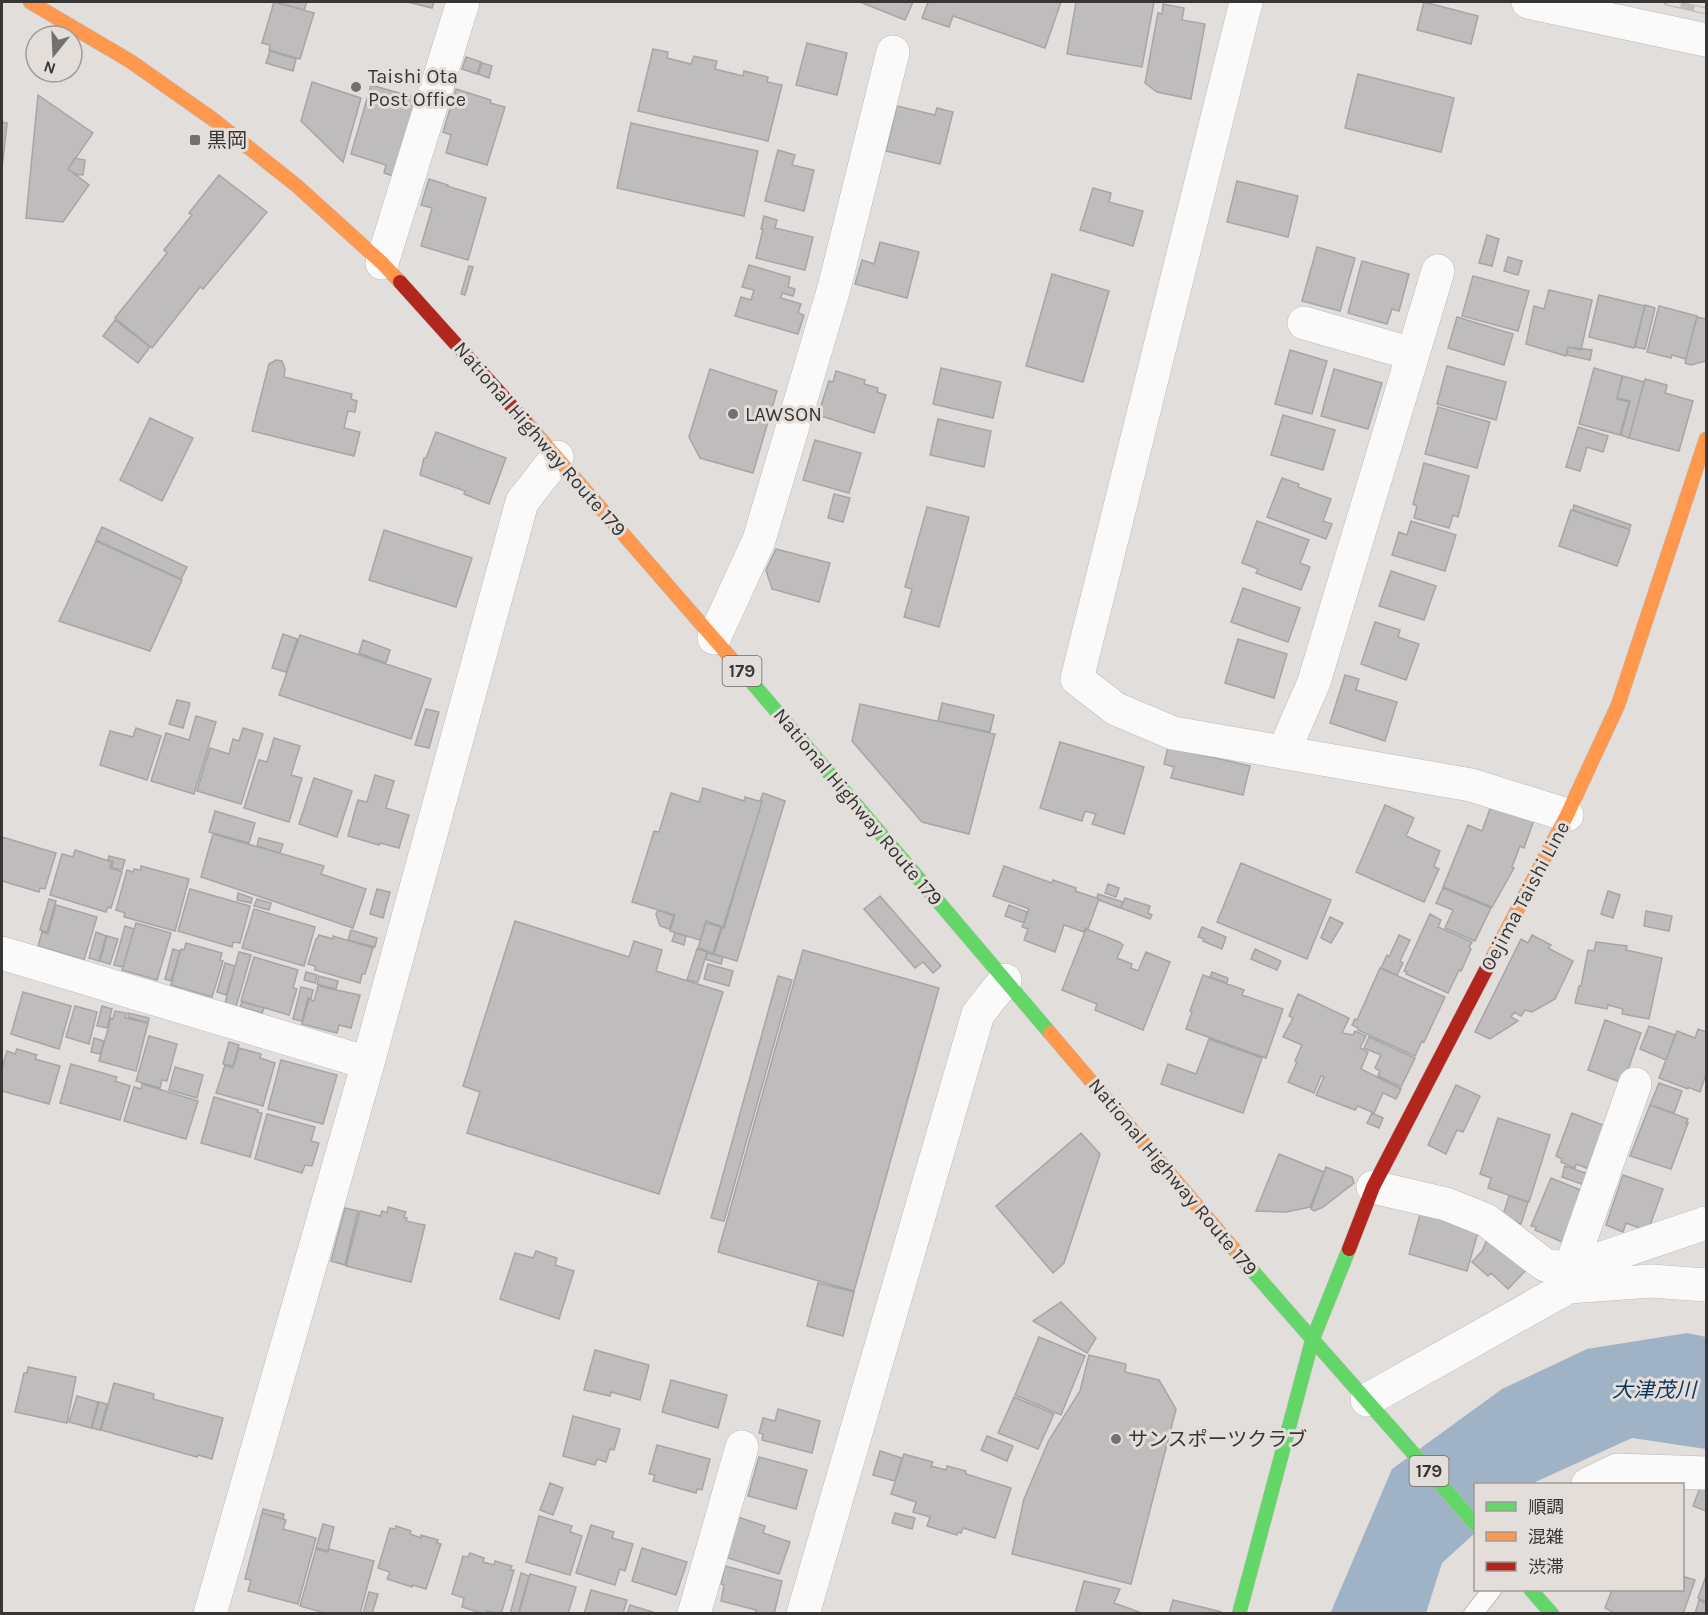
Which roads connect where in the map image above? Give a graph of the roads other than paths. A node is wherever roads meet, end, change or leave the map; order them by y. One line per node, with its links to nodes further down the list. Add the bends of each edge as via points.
1 (33, 2): 7 (main road, National Highway Route 179 / 179, via 130,61 214,120 297,186)
2 (463, 2): 7 (street)
3 (1246, 2): 14 (street, via 1077,679 1116,709 1173,733)
4 (1528, 2): 5 (street)
5 (1707, 40)
6 (893, 52): 13 (street, via 834,288 759,540)
7 (382, 263): 12 (main road, National Highway Route 179 / 179)
8 (1438, 272): 10 (street)
9 (1304, 323): 10 (street)
10 (1413, 354): 14 (street, via 1314,682)
11 (1707, 439): 15 (main road, Oejima Taishi Line, via 1618,705)
12 (556, 457): 13 (main road, National Highway Route 179 / 179); 18 (street, via 522,502)
13 (714, 638): 17 (main road, National Highway Route 179 / 179)
14 (1284, 751): 15 (street, via 1471,785)
15 (1567, 815): 20 (main road, Oejima Taishi Line)
16 (2, 953): 18 (street)
17 (1005, 980): 24 (main road, National Highway Route 179 / 179); 34 (street, via 978,1014)
18 (368, 1063): 32 (street)
19 (1635, 1084): 22 (street)
20 (1373, 1187): 22 (street, via 1446,1204 1486,1220); 24 (main road, Oejima Taishi Line)
21 (1707, 1223): 22 (street)
22 (1569, 1278): 23 (street); 25 (street)
23 (1707, 1285)
24 (1312, 1341): 25 (main road, National Highway Route 179 / 179); 35 (main road, Oejima Taishi Line)
25 (1375, 1408): 29 (main road, National Highway Route 179 / 179)
26 (742, 1447): 33 (street)
27 (1707, 1473): 28 (street, via 1617,1470)
28 (1592, 1483)
29 (1474, 1523)
30 (1491, 1591): 36 (lane)
31 (1532, 1591): 37 (main road)
32 (210, 1614)
33 (694, 1614)
34 (803, 1614)
35 (1239, 1614)
36 (1473, 1614)
37 (1552, 1614)

